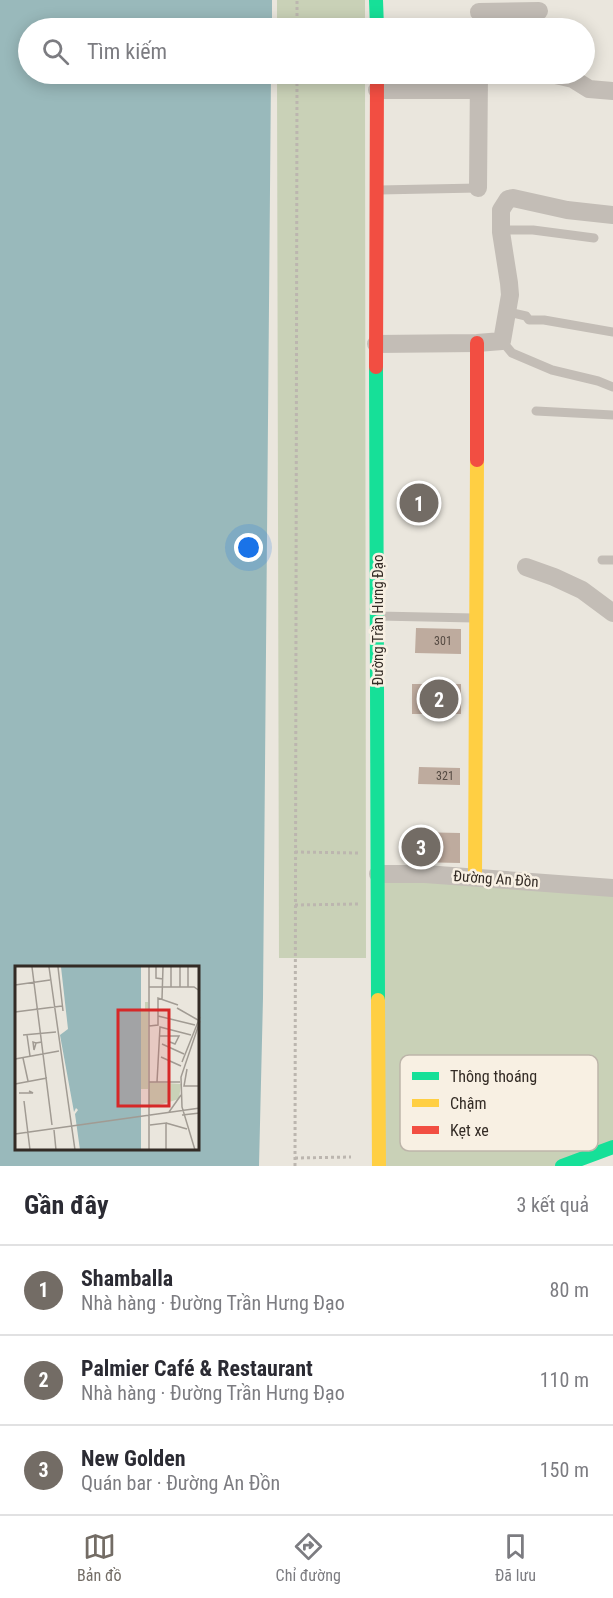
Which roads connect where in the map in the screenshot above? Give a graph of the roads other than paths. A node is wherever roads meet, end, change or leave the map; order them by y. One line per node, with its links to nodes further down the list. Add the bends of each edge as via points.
1 (376, 0): 4 (main road)
2 (539, 11): 3 (street)
3 (479, 14)
4 (376, 18)
5 (377, 84): 10 (main road, Đường Trần Hưng Đạo)
6 (479, 84): 9 (street)
7 (581, 84): 8 (street, via 589,89)
8 (613, 91)
9 (478, 188): 10 (lane)
10 (376, 190): 18 (main road, Đường Trần Hưng Đạo)
11 (613, 215): 12 (street, via 511,198 501,210)
12 (501, 230): 13 (lane); 14 (street, via 509,283)
13 (594, 237)
14 (508, 312): 15 (lane, via 529,320); 16 (street)
15 (613, 332)
16 (502, 341): 17 (street); 19 (lane, via 512,353 552,370)
17 (477, 343): 18 (street); 27 (main road)
18 (376, 344): 26 (main road, Đường Trần Hưng Đạo)
19 (613, 387)
20 (536, 411): 21 (lane)
21 (613, 415)
22 (602, 560): 23 (lane)
23 (613, 560)
24 (526, 567): 25 (street, via 582,590)
25 (613, 613)
26 (378, 616): 27 (lane); 28 (main road, Đường Trần Hưng Đạo)
27 (476, 618): 29 (main road)
28 (378, 874): 29 (street, Đường An Đồn); 33 (main road, Đường Trần Hưng Đạo)
29 (475, 878): 30 (street, Đường An Đồn)
30 (613, 888)
31 (613, 1147): 34 (main road)
32 (602, 1165): 35 (main road)
33 (379, 1166)
34 (562, 1166)
35 (567, 1166)

